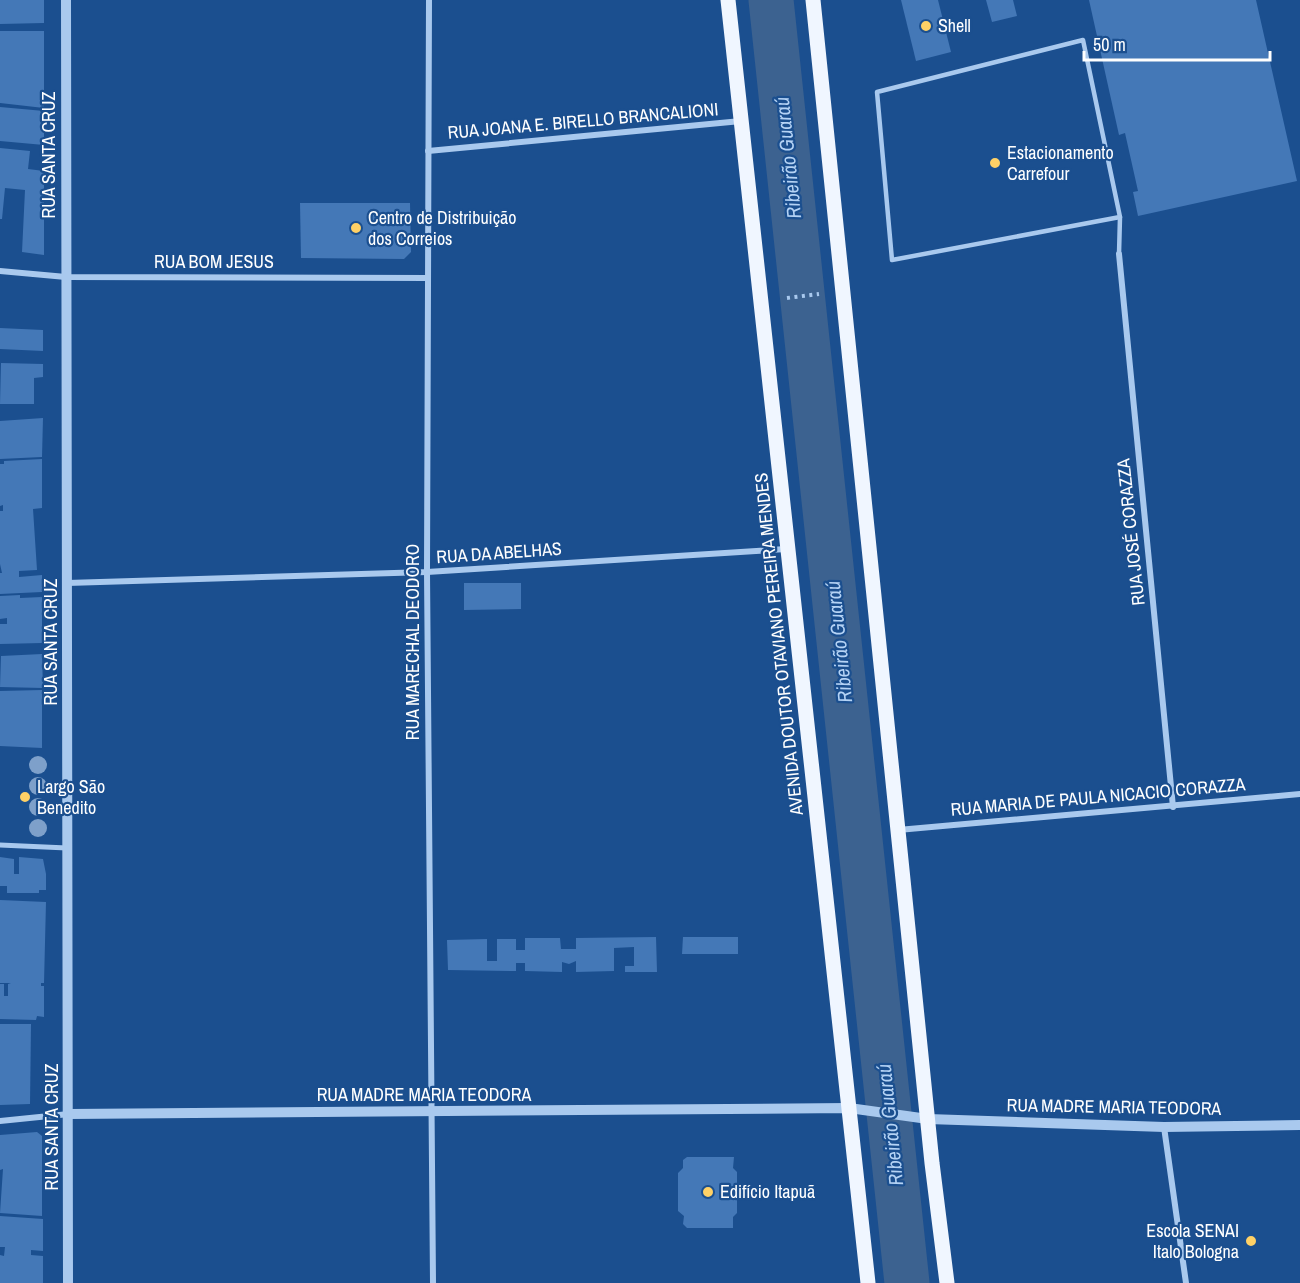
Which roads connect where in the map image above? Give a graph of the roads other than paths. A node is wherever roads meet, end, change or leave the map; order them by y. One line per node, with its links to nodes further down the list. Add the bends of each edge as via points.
1 (66, 0): 10 (street, RUA SANTA CRUZ)
2 (429, 0): 6 (street, RUA MARECHAL DEODORO)
3 (728, 0): 5 (main road, AVENIDA DOUTOR OTAVIANO PEREIRA MENDES)
4 (813, 0): 17 (main road)
5 (741, 120): 6 (street, RUA JOANA E. BIRELLO BRANCALIONI); 12 (main road, AVENIDA DOUTOR OTAVIANO PEREIRA MENDES)
6 (428, 151): 11 (street, RUA MARECHAL DEODORO)
7 (1120, 217): 7 (lane, via 892,260 877,92 1083,40); 8 (lane)
8 (1119, 254): 16 (street, RUA JOSÉ CORAZZA)
9 (0, 271): 10 (street, RUA BOM JESUS)
10 (66, 277): 11 (street, RUA BOM JESUS); 14 (street, RUA SANTA CRUZ)
11 (428, 278): 13 (street, RUA MARECHAL DEODORO)
12 (788, 549): 13 (street, RUA DA ABELHAS); 20 (main road, AVENIDA DOUTOR OTAVIANO PEREIRA MENDES)
13 (427, 572): 14 (street, RUA DA ABELHAS); 21 (street, RUA MARECHAL DEODORO)
14 (68, 583): 19 (street, RUA SANTA CRUZ)
15 (1300, 794): 16 (street, RUA MARIA DE PAULA NICACIO CORAZZA)
16 (1173, 807): 17 (street, RUA MARIA DE PAULA NICACIO CORAZZA)
17 (898, 830): 23 (main road)
18 (0, 846): 19 (street)
19 (68, 848): 22 (street, RUA SANTA CRUZ)
20 (849, 1108): 21 (street, RUA MADRE MARIA TEODORA); 23 (street, RUA MADRE MARIA TEODORA); 29 (main road, AVENIDA DOUTOR OTAVIANO PEREIRA MENDES)
21 (432, 1112): 22 (street, RUA MADRE MARIA TEODORA); 28 (street, RUA MARECHAL DEODORO)
22 (69, 1114): 24 (street, RUA MADRE MARIA TEODORA); 27 (street, RUA SANTA CRUZ)
23 (928, 1119): 26 (street, RUA MADRE MARIA TEODORA); 30 (main road)
24 (0, 1121)
25 (1300, 1125): 26 (street, RUA MADRE MARIA TEODORA)
26 (1164, 1127): 31 (street)
27 (68, 1283)
28 (433, 1283)
29 (868, 1283)
30 (947, 1283)
31 (1186, 1283)

